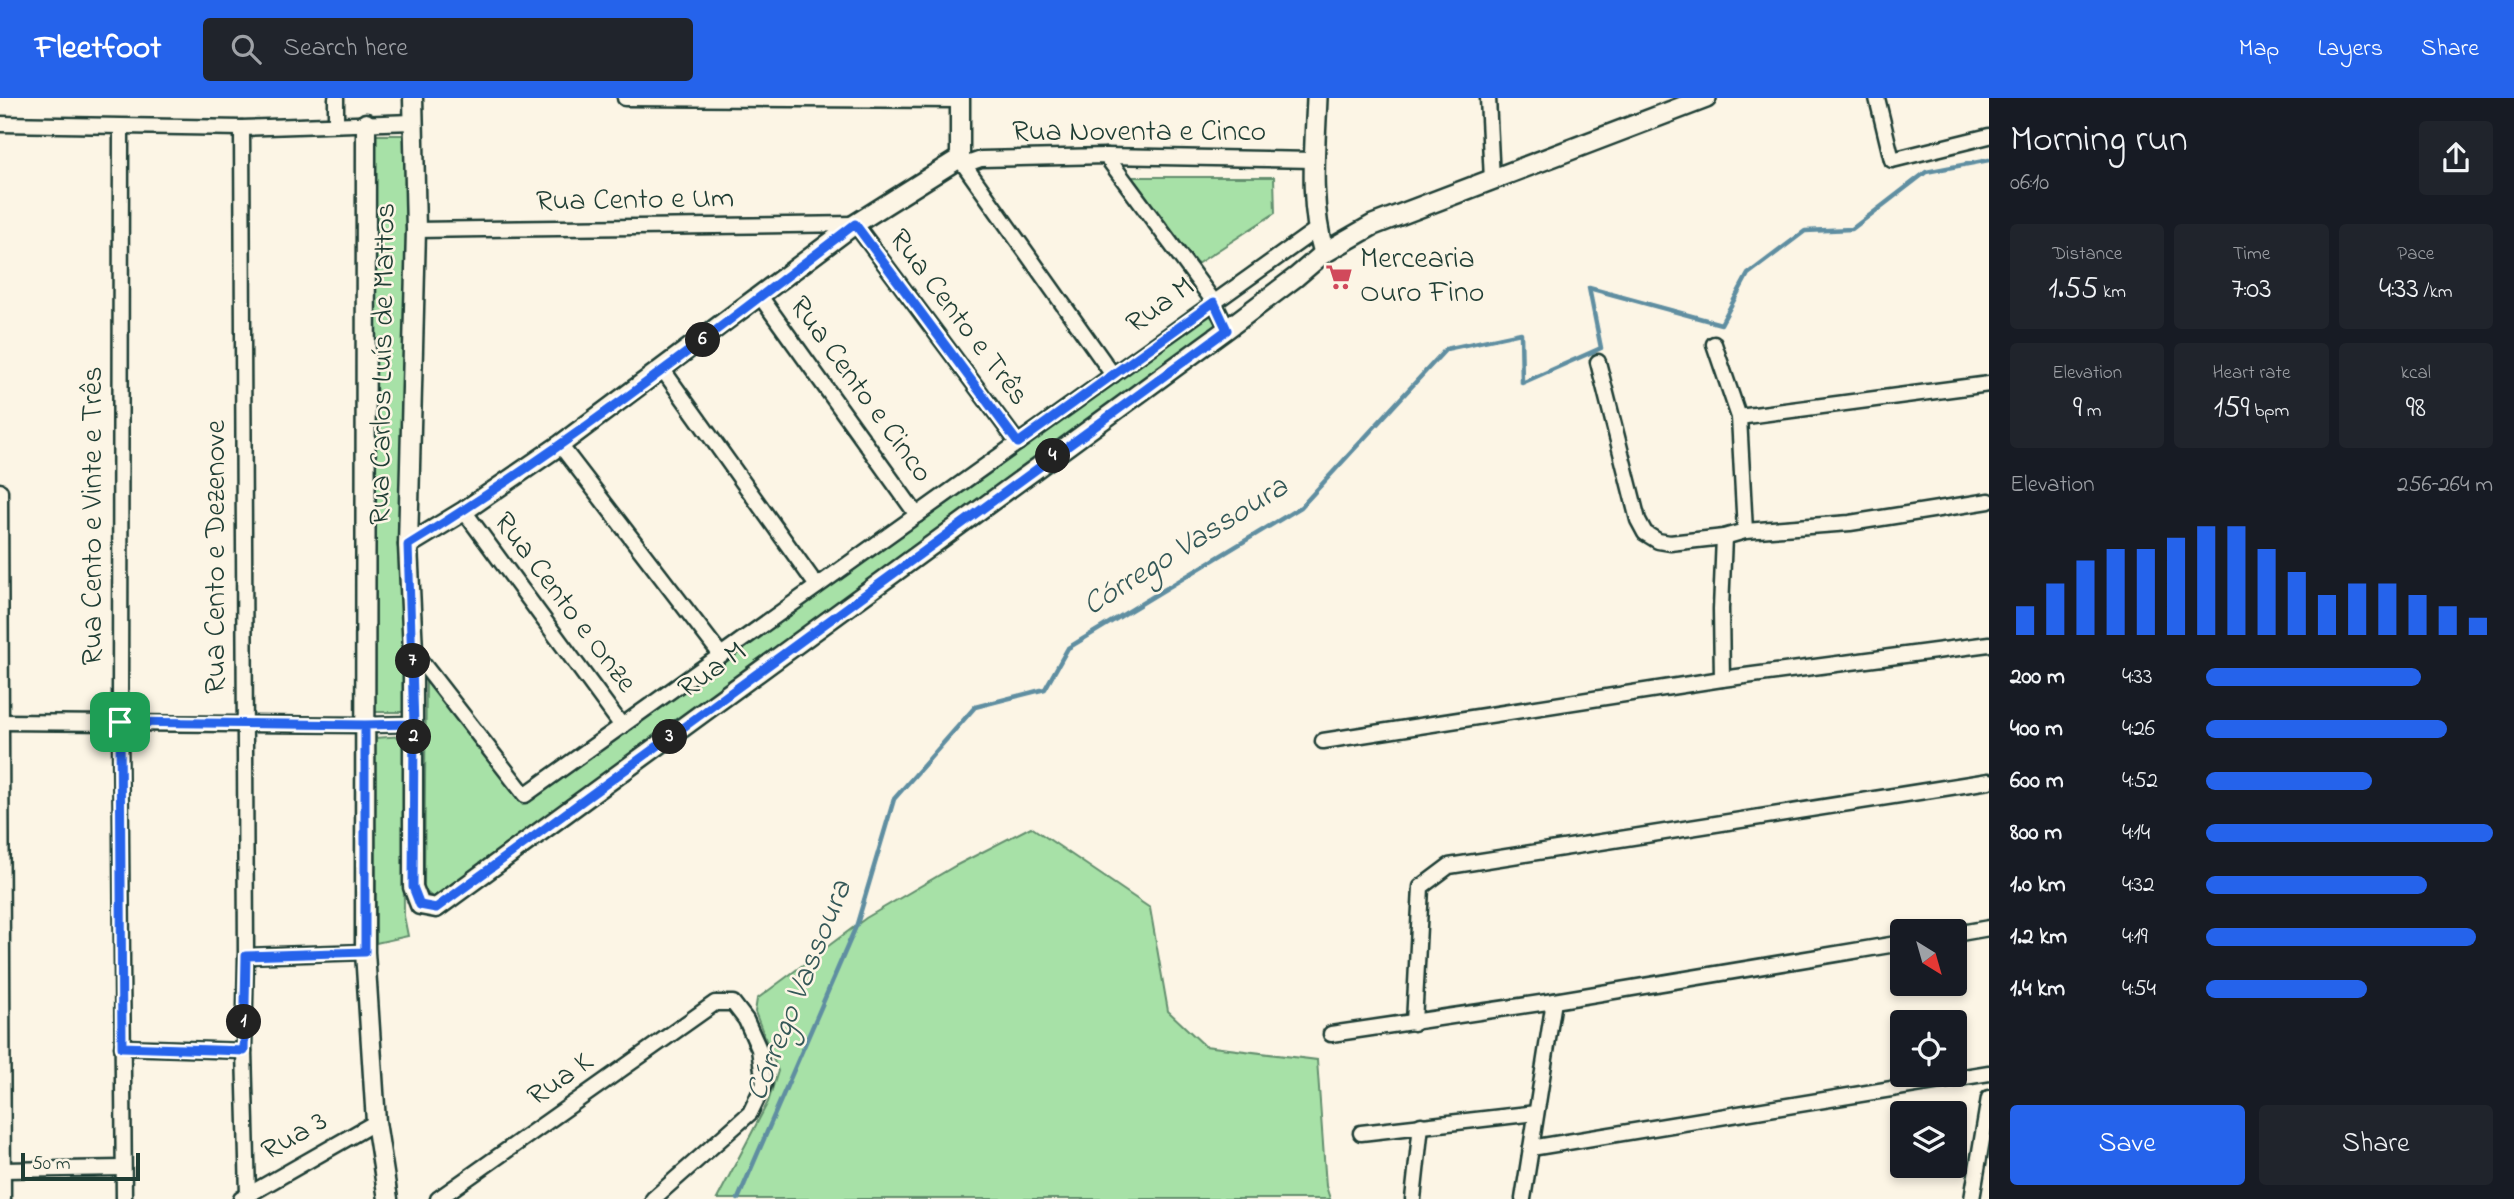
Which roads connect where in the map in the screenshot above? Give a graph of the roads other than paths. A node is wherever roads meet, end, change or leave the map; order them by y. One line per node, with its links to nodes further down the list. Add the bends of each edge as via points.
1 (336, 98): 12 (street)
2 (413, 98): 9 (street, Rua Carlos Luís de Mattos)
3 (625, 98): 8 (street)
4 (1317, 98): 17 (main road)
5 (1488, 98): 19 (street)
6 (1706, 98): 19 (main road)
7 (1877, 98): 15 (street, via 1892,160)
8 (960, 99): 18 (street)
9 (413, 122): 10 (street); 22 (street, Rua Carlos Luís de Mattos)
10 (366, 123): 12 (street); 51 (street, Rua Carlos Luís de Mattos)
11 (0, 124): 13 (street)
12 (336, 124): 14 (street)
13 (121, 127): 14 (street); 48 (street, Rua Cento e Vinte e Três)
14 (242, 128): 49 (street, Rua Cento e Dezenove)
15 (1989, 136)
16 (1106, 156): 17 (street, Rua Noventa e Cinco); 18 (street, Rua Noventa e Cinco); 25 (street)
17 (1314, 160): 21 (main road)
18 (962, 162): 20 (street, Rua Carlos Luís de Mattos); 30 (street)
19 (1492, 180): 23 (main road, via 1373,225)
20 (855, 224): 22 (street, Rua Cento e Um); 24 (street, Rua Carlos Luís de Mattos); 33 (street, Rua Cento e Três)
21 (1317, 229): 23 (main road); 25 (street, Rua M)
22 (416, 230): 41 (street, Rua Carlos Luís de Mattos)
23 (1324, 253): 26 (street, Rua M)
24 (760, 296): 29 (street, Rua Carlos Luís de Mattos); 38 (street, Rua Cento e Cinco)
25 (1214, 302): 26 (street); 30 (street, Rua M)
26 (1227, 330): 50 (street, Rua M, via 436,908 420,905 413,887)
27 (1714, 344): 32 (street)
28 (1598, 362): 40 (street, via 1645,533 1670,543)
29 (663, 370): 34 (street, Rua Carlos Luís de Mattos); 42 (street)
30 (1113, 375): 33 (street, Rua M)
31 (1989, 384): 32 (street)
32 (1739, 416): 39 (street)
33 (1018, 443): 38 (street, Rua M)
34 (561, 445): 37 (street, Rua Carlos Luís de Mattos); 45 (street)
35 (0, 491): 47 (street)
36 (1989, 501): 39 (street, via 1850,523)
37 (464, 511): 41 (street, Rua Carlos Luís de Mattos); 52 (street, Rua Cento e Onze)
38 (917, 515): 42 (street, Rua M)
39 (1745, 531): 40 (street)
40 (1724, 537): 46 (street)
41 (408, 545): 44 (street, Rua M)
42 (817, 586): 45 (street, Rua M)
43 (1989, 644): 46 (street)
44 (413, 651): 50 (street, Rua M); 52 (street, Rua M, via 525,795)
45 (720, 655): 52 (street, Rua M)
46 (1722, 679): 53 (street)
47 (1, 722): 48 (street); 71 (street)
48 (120, 722): 49 (street); 63 (street, Rua Cento e Vinte e Três)
49 (244, 724): 51 (street); 59 (street, Rua Cento e Dezenove)
50 (414, 724): 51 (street)
51 (365, 725): 58 (street, Rua Carlos Luís de Mattos)
52 (622, 726)
53 (1323, 741)
54 (1989, 781): 61 (street, via 1449,866 1422,887)
55 (1989, 928): 56 (street)
56 (1967, 932)
57 (1890, 945): 60 (street)
58 (365, 952): 59 (street); 68 (street, Rua Carlos Luís de Mattos)
59 (246, 956): 64 (street, Rua Cento e Dezenove)
60 (1553, 1001): 61 (street); 67 (street)
61 (1415, 1023): 62 (street)
62 (1331, 1034)
63 (122, 1047): 64 (street); 73 (street, Rua Cento e Vinte e Três)
64 (244, 1051): 75 (street, Rua Cento e Dezenove)
65 (1989, 1073): 72 (street)
66 (1989, 1098): 83 (street)
67 (1536, 1112): 69 (street); 72 (street)
68 (376, 1122): 75 (street, Rua 3); 78 (street, Rua Carlos Luís de Mattos)
69 (1421, 1125): 70 (street); 81 (street)
70 (1361, 1133)
71 (1, 1144): 74 (street)
72 (1531, 1148): 82 (street)
73 (123, 1168): 74 (street); 77 (street, Rua Cento e Vinte e Três)
74 (3, 1170): 76 (street)
75 (244, 1197)
76 (3, 1199)
77 (124, 1199)
78 (388, 1199)
79 (438, 1199): 80 (street, Rua K, via 715,1003 733,1003 759,1049 764,1084 750,1113)
80 (653, 1199)
81 (1413, 1199)
82 (1523, 1199)
83 (1972, 1199)

